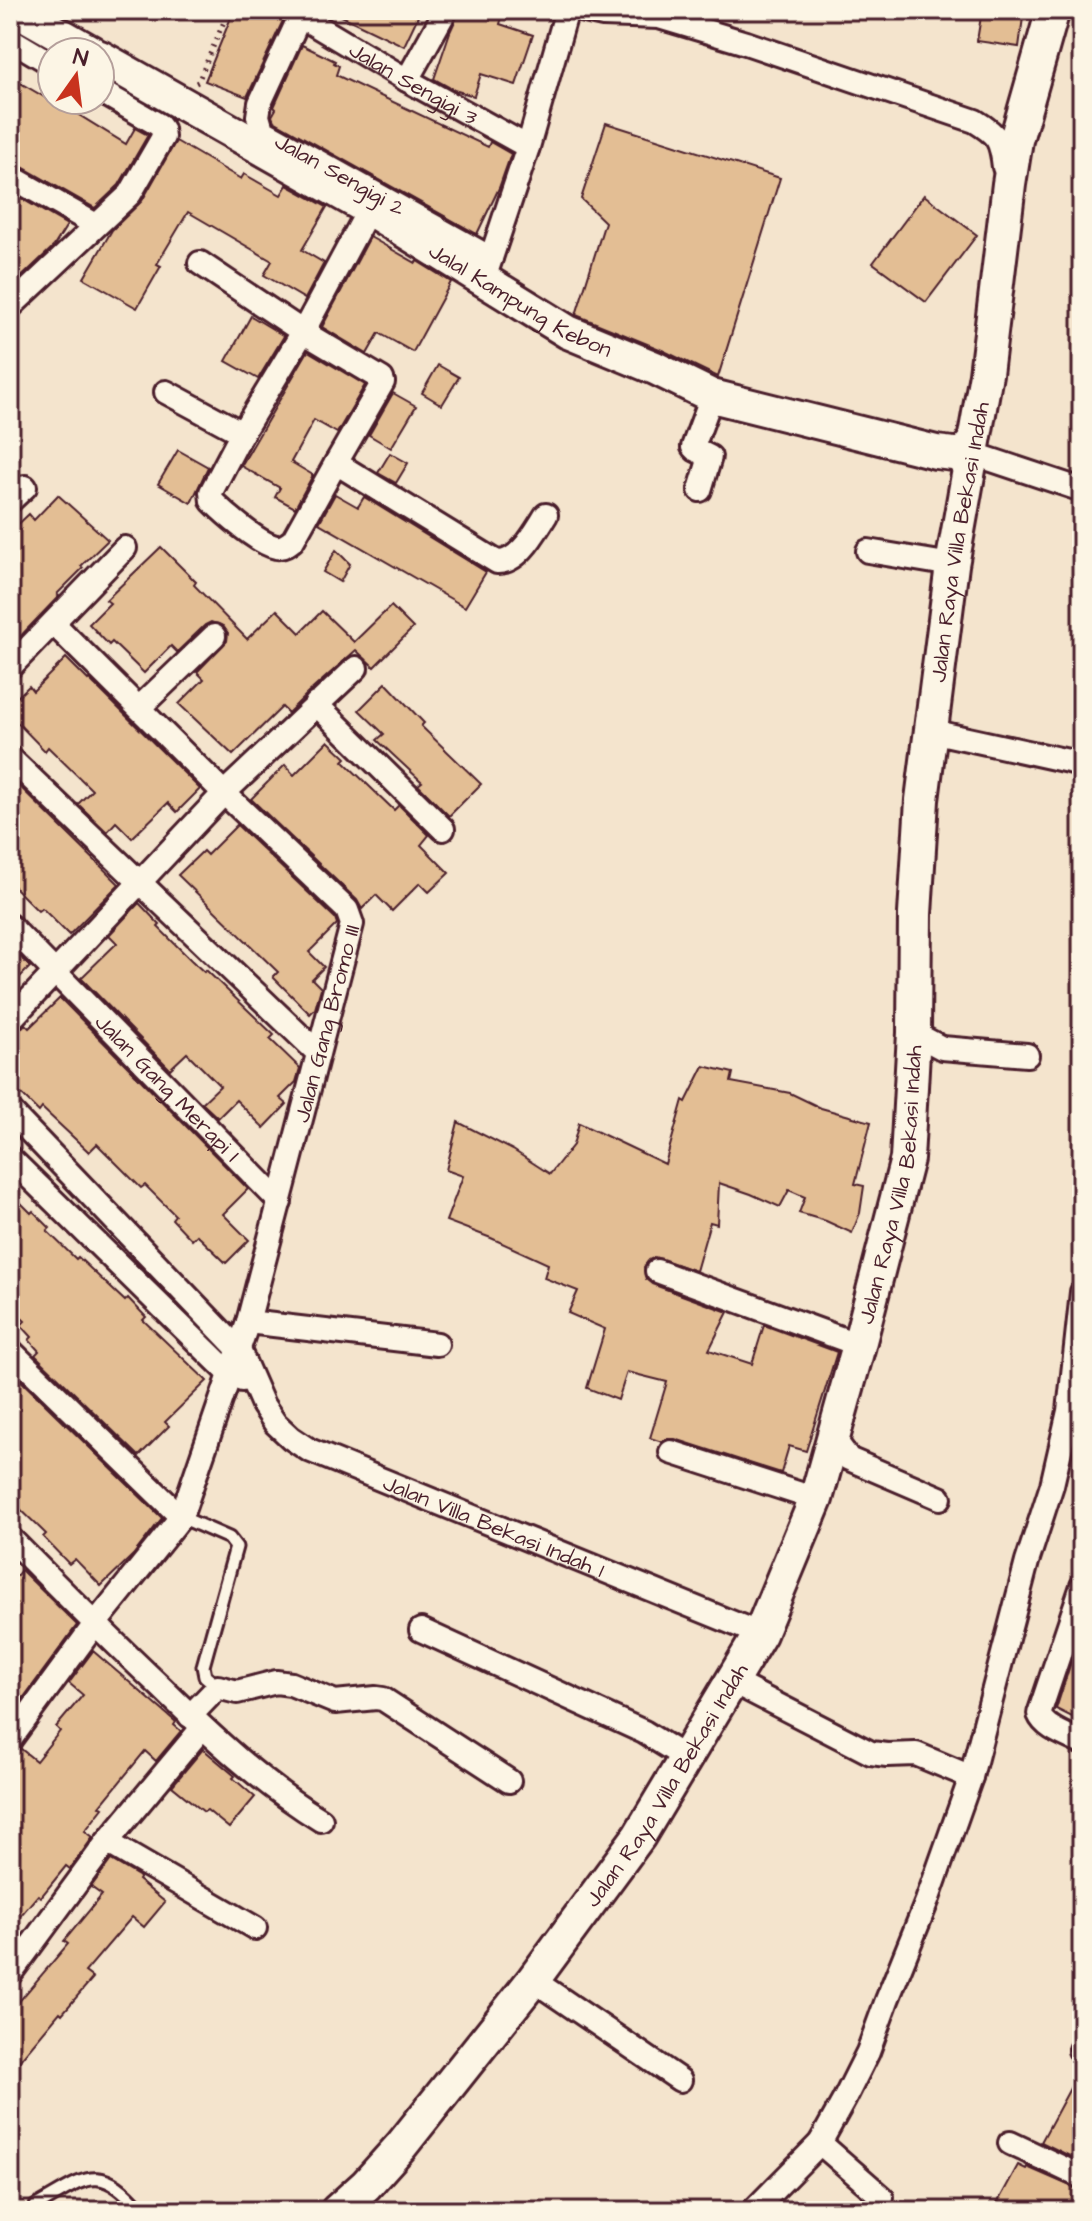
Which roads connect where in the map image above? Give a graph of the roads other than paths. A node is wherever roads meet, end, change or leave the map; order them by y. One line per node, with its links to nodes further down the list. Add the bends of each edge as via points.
1 (17, 10): 7 (main road)
2 (446, 10): 11 (street)
3 (567, 10): 13 (street)
4 (580, 10): 17 (street, via 659,17 975,121 1000,141)
5 (1053, 10): 17 (main road, Jalan Raya Villa Bekasi Indah, via 1016,140)
6 (302, 13): 11 (street, Jalan Sengigi 3); 19 (street, Jalan Sengigi 2, via 260,103 262,130)
7 (63, 36)
8 (10, 39): 9 (street)
9 (36, 54)
10 (116, 66): 15 (main road, Jalal Kampung Kebon)
11 (407, 80): 13 (street, Jalan Sengigi 3)
12 (116, 100): 16 (street, via 159,125 163,137 134,189)
13 (528, 147): 19 (street)
14 (10, 176): 16 (street)
15 (369, 209): 19 (main road, Jalal Kampung Kebon); 21 (street)
16 (96, 225): 20 (street)
17 (1000, 246): 25 (main road, Jalan Raya Villa Bekasi Indah)
18 (200, 263): 21 (street)
19 (488, 268): 23 (main road, Jalal Kampung Kebon, via 568,332)
20 (10, 307)
21 (303, 332): 24 (street); 26 (street, via 383,382)
22 (166, 392): 24 (street)
23 (712, 396): 25 (main road, Jalal Kampung Kebon, via 936,452 962,455); 27 (street, via 693,447 710,457)
24 (242, 433): 26 (street, via 211,492 212,501 271,545 293,540)
25 (972, 449): 28 (street); 32 (main road, Jalan Raya Villa Bekasi Indah)
26 (336, 463): 29 (street, via 497,562 507,562 525,546)
27 (700, 490)
28 (1082, 490)
29 (546, 515)
30 (125, 548): 33 (street)
31 (868, 551): 32 (street)
32 (952, 565): 39 (main road, Jalan Raya Villa Bekasi Indah)
33 (53, 623): 35 (street); 38 (street, Jalan Gang Bromo III)
34 (214, 636): 38 (street)
35 (10, 667)
36 (356, 668): 37 (street)
37 (316, 704): 42 (street); 43 (street)
38 (139, 708): 42 (street, Jalan Gang Bromo III)
39 (931, 731): 41 (street); 48 (main road, Jalan Raya Villa Bekasi Indah, via 918,857)
40 (10, 758): 44 (street)
41 (1082, 764)
42 (224, 793): 44 (street); 49 (street, Jalan Gang Bromo III, via 350,916 351,931)
43 (443, 829)
44 (139, 883): 46 (street); 49 (street)
45 (10, 926): 46 (street, Jalan Gang Merapi I)
46 (55, 972): 47 (street); 53 (street, Jalan Gang Merapi I)
47 (10, 1020)
48 (914, 1033): 50 (street, via 942,1048); 58 (main road, Jalan Raya Villa Bekasi Indah, via 907,1159)
49 (318, 1053): 53 (street, Jalan Gang Bromo III)
50 (1027, 1055)
51 (10, 1111): 60 (street, Jalan Villa Bekasi Indah 1)
52 (10, 1158): 61 (street)
53 (280, 1202): 56 (street, Jalan Gang Bromo III)
54 (657, 1271): 58 (street)
55 (1082, 1292): 80 (street, via 1061,1447)
56 (248, 1322): 57 (street); 60 (street, Jalan Gang Bromo III)
57 (437, 1344)
58 (859, 1345): 63 (main road, Jalan Raya Villa Bekasi Indah)
59 (10, 1350): 67 (street)
60 (239, 1350): 61 (street, Jalan Gang Bromo III); 62 (street, Jalan Villa Bekasi Indah 1)
61 (231, 1375): 62 (street); 67 (street, Jalan Gang Bromo III)
62 (254, 1385): 73 (street, Jalan Villa Bekasi Indah 1, via 275,1423 309,1450)
63 (832, 1436): 65 (street, via 849,1459); 66 (main road, Jalan Raya Villa Bekasi Indah)
64 (671, 1452): 66 (street)
65 (940, 1498)
66 (816, 1499): 73 (main road, Jalan Raya Villa Bekasi Indah)
67 (181, 1517): 71 (street, Jalan Gang Bromo III); 75 (lane, via 229,1538 236,1547 203,1666 205,1676)
68 (11, 1541): 71 (street)
69 (1082, 1586): 70 (street)
70 (1078, 1610): 78 (street, via 1039,1714 1047,1725)
71 (95, 1624): 76 (street); 77 (street, Jalan Gang Bromo III)
72 (421, 1630): 79 (street, via 644,1732)
73 (760, 1634): 74 (main road, Jalan Raya Villa Bekasi Indah)
74 (733, 1682): 79 (main road, Jalan Raya Villa Bekasi Indah); 80 (street, via 871,1753 916,1754)
75 (218, 1687): 76 (street); 81 (street, via 237,1692 276,1682 335,1702 383,1699)
76 (196, 1722): 82 (street); 83 (street)
77 (10, 1740)
78 (1082, 1743)
79 (686, 1758): 86 (main road, Jalan Raya Villa Bekasi Indah, via 639,1836)
80 (971, 1777): 88 (street, via 868,2052)
81 (509, 1781)
82 (321, 1820)
83 (107, 1842): 84 (street); 85 (street)
84 (255, 1928)
85 (10, 1974)
86 (533, 1980): 87 (street); 94 (main road, Jalan Raya Villa Bekasi Indah, via 401,2146)
87 (680, 2080)
88 (820, 2143): 91 (street); 95 (street)
89 (1010, 2143): 90 (street)
90 (1082, 2177)
91 (882, 2197)
92 (36, 2206): 93 (lane, via 94,2177 115,2185)
93 (142, 2211)
94 (337, 2211)
95 (753, 2211)

